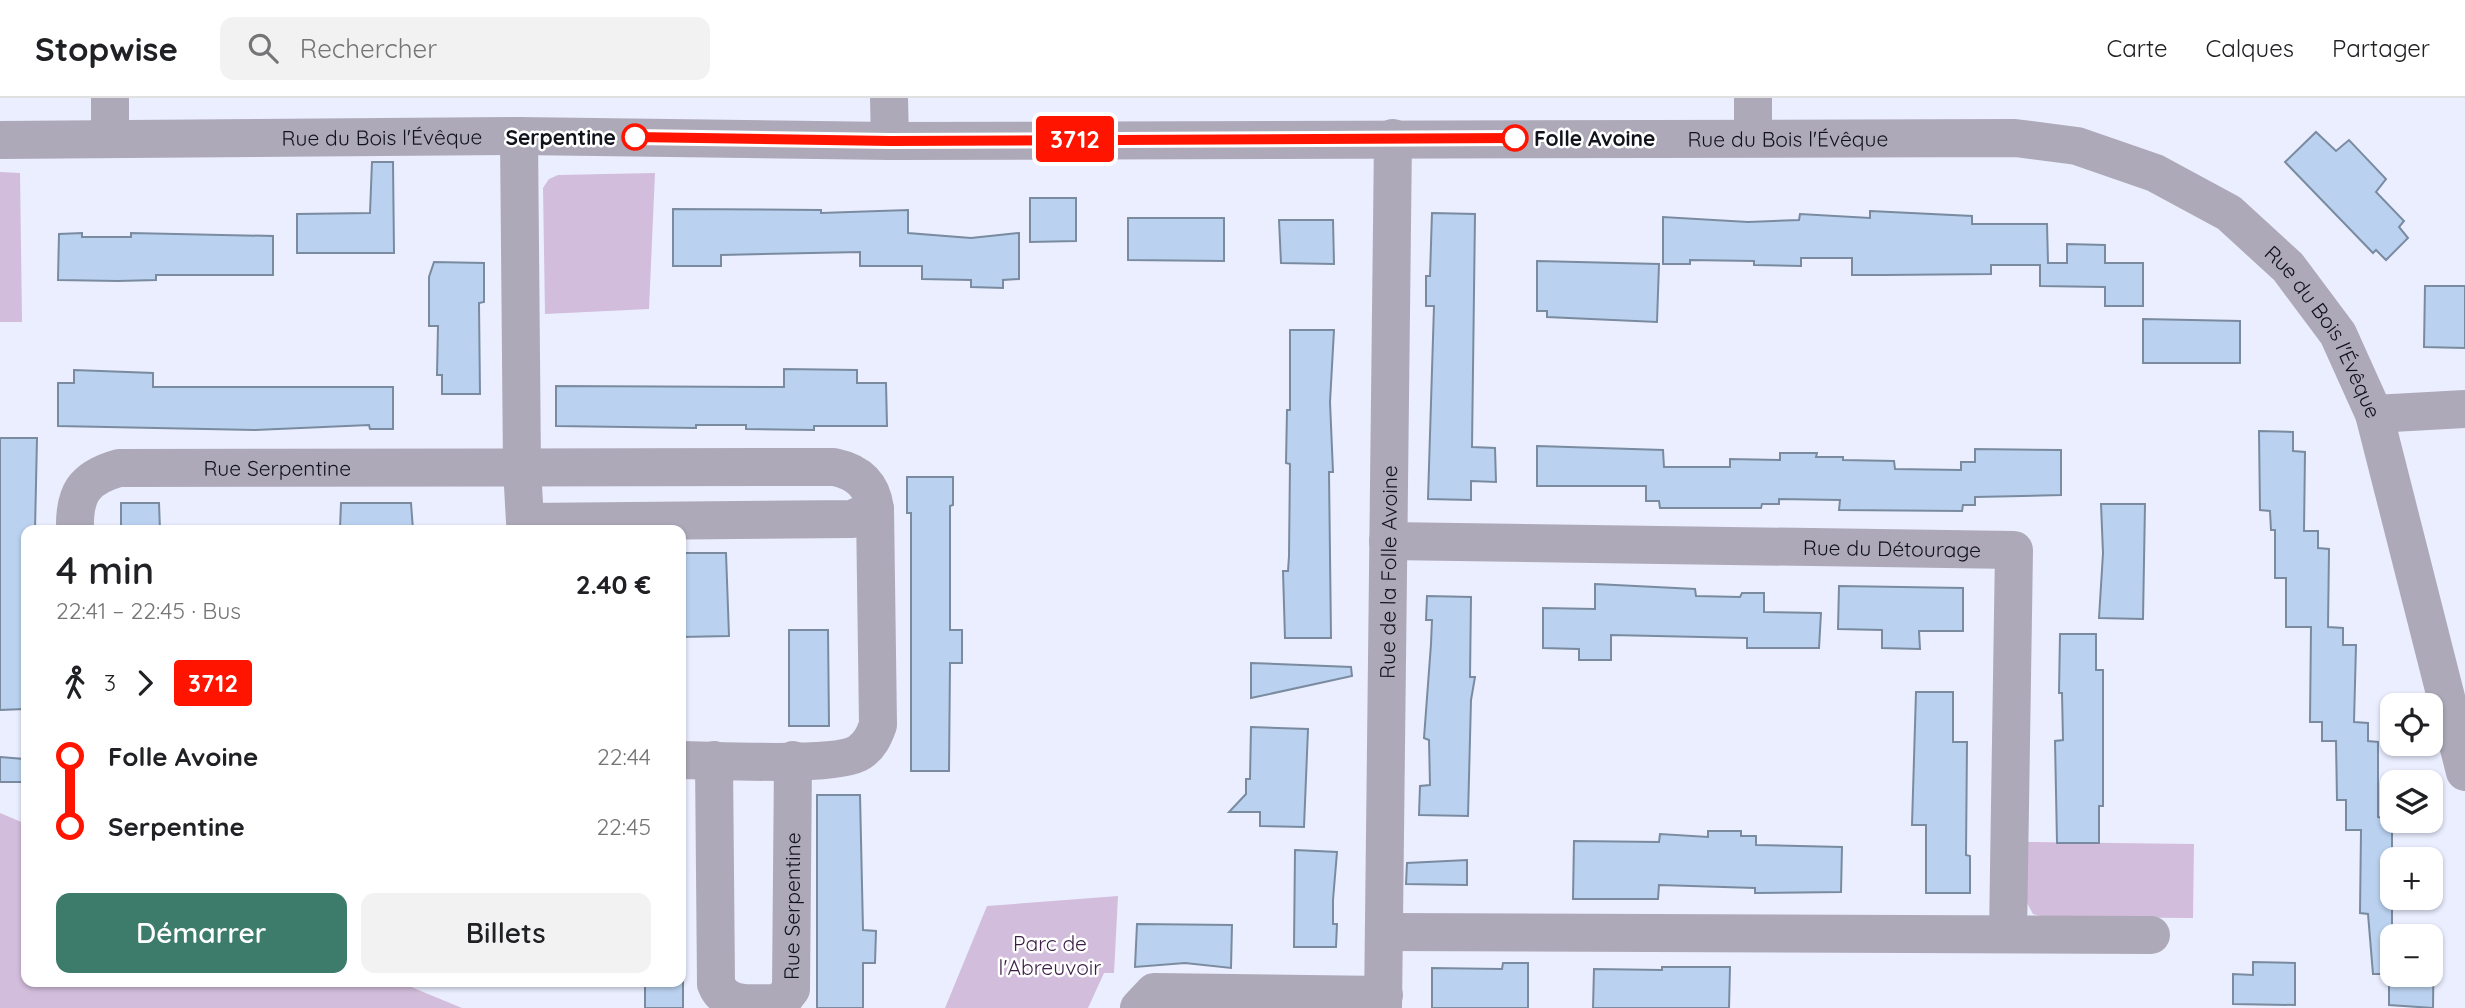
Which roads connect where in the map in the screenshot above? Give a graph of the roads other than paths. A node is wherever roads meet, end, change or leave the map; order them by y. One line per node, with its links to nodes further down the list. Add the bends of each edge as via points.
1 (110, 98): 5 (street)
2 (889, 98): 9 (street)
3 (1753, 98): 7 (street)
4 (519, 136): 5 (street, Rue du Bois l'Évêque); 9 (street, Rue du Bois l'Évêque); 12 (street)
5 (110, 137): 8 (street, Rue du Bois l'Évêque)
6 (1394, 138): 7 (street, Rue du Bois l'Évêque); 9 (street, Rue du Bois l'Évêque); 15 (street, Rue de la Folle Avoine)
7 (1753, 138): 11 (street, Rue du Bois l'Évêque, via 2015,138 2077,146 2155,173 2229,213 2288,267 2338,334)
8 (0, 140)
9 (890, 141)
10 (2465, 409): 11 (street)
11 (2374, 414): 18 (street, Rue du Bois l'Évêque)
12 (522, 468): 13 (street, Rue Serpentine, via 834,467 856,473 865,481); 13 (street, via 526,522 852,519); 14 (street, Rue Serpentine, via 119,468 89,482 79,494)
13 (876, 509): 17 (street, Rue Serpentine, via 878,725 872,741 847,758)
14 (75, 525)
15 (1388, 541): 19 (street, Rue de la Folle Avoine); 20 (street, Rue du Détourage, via 2014,551)
16 (698, 760): 17 (street, Rue Serpentine); 17 (street, Rue Serpentine, via 716,984 722,998 734,1004 776,1003 791,989)
17 (793, 760)
18 (2465, 772)
19 (1386, 932): 20 (street); 22 (street, Rue de la Folle Avoine)
20 (2008, 934): 21 (street)
21 (2151, 935)
22 (1383, 1001): 23 (street, via 1154,992)
23 (1139, 1008)

